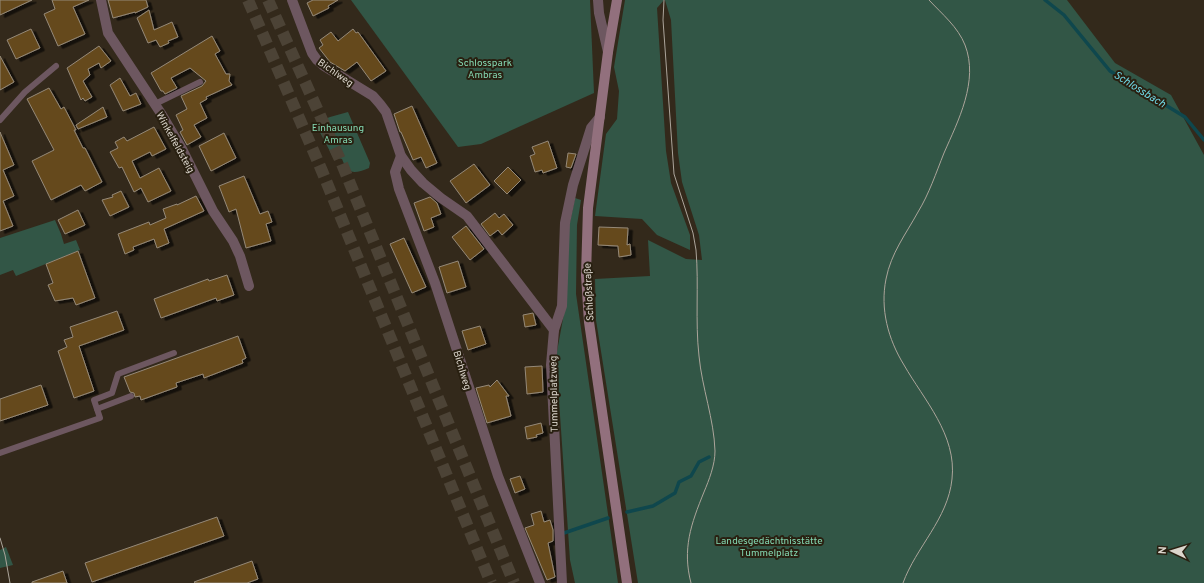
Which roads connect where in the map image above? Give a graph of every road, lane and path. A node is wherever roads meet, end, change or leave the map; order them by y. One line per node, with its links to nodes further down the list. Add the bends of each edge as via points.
1 (101, 0): 8 (street, Winkelfeldsteig, via 108,33)
2 (292, 0): 11 (street, Bichlweg, via 312,53 324,66 373,96 380,104 386,112)
3 (598, 0): 5 (street, Schloßstraße)
4 (617, 0): 5 (main road)
5 (608, 52): 9 (main road, Schloßstraße)
6 (56, 66): 10 (lane, via 25,92)
7 (200, 82): 8 (lane)
8 (155, 104): 12 (street, Winkelfeldsteig, via 182,149 213,211 233,241)
9 (600, 117): 13 (street, Tummelplatzweg, via 591,128 573,185 565,223 562,306); 20 (main road, Schloßstraße, via 588,208 586,293)
10 (0, 120)
11 (400, 156): 13 (street, Bichlweg, via 423,183 467,216); 18 (street, Bichlweg, via 395,172 399,189 435,283 498,476)
12 (249, 286)
13 (554, 330): 19 (street, Tummelplatzweg, via 550,365)
14 (174, 353): 16 (lane, via 118,374 112,393 94,400)
15 (131, 396): 16 (lane)
16 (97, 409): 17 (lane, via 100,418)
17 (0, 453)
18 (540, 583)
19 (562, 583)
20 (627, 583)

